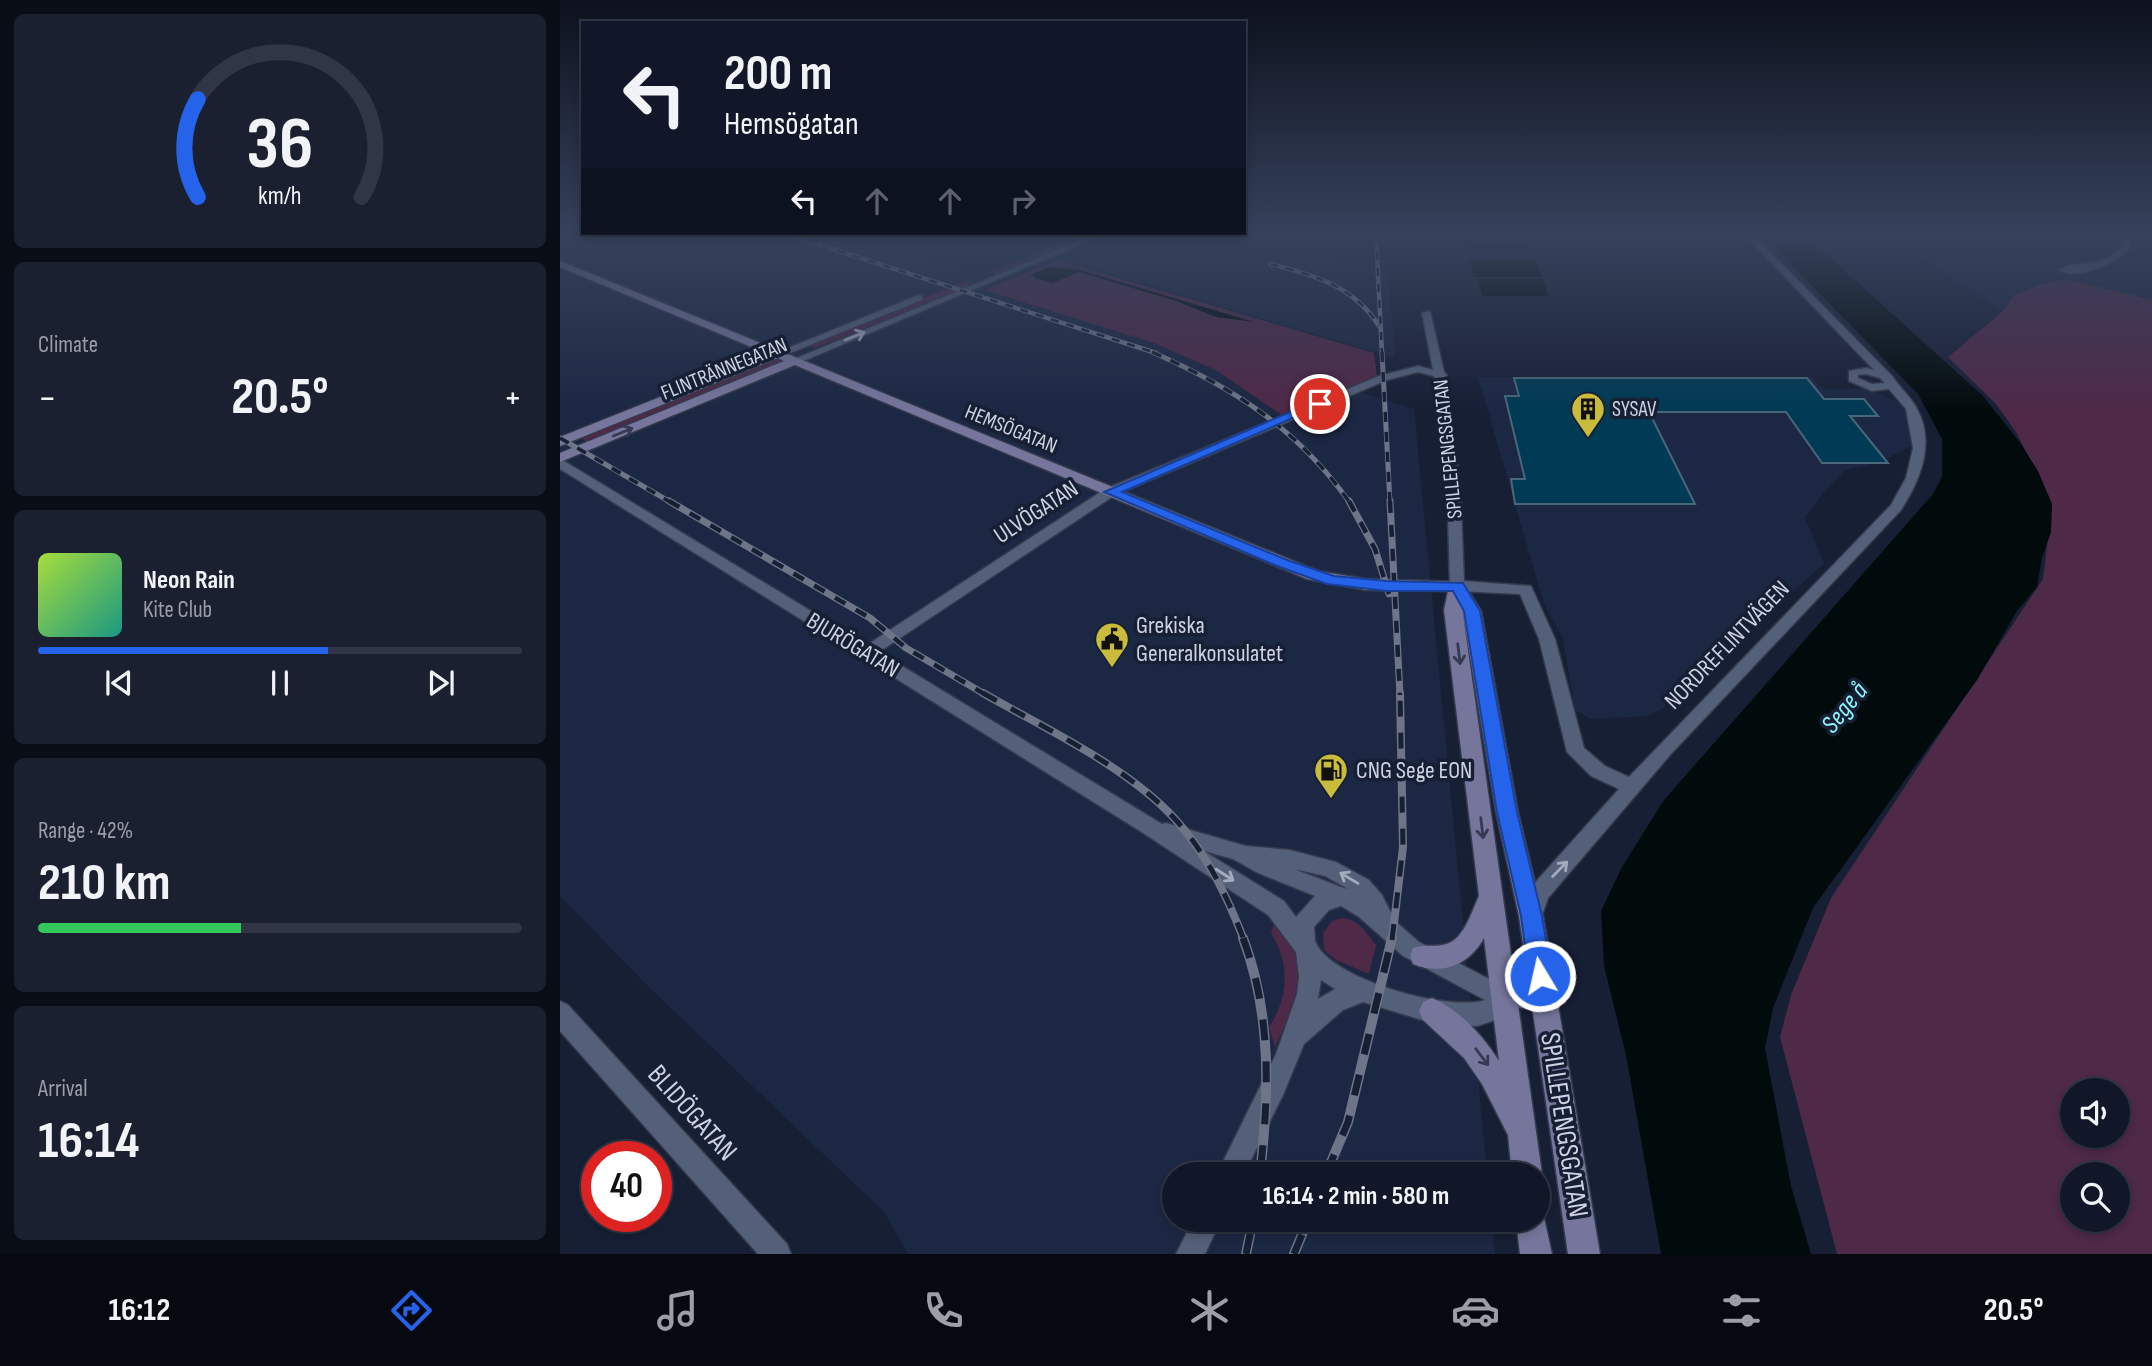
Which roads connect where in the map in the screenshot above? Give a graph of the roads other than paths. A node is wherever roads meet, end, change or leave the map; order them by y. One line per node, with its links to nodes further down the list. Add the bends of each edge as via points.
1 (632, 295): 6 (street, HEMSÖGATAN)
2 (927, 295): 6 (street, FLINTRÄNNEGATAN)
3 (955, 295): 8 (street, FLINTRÄNNEGATAN, one-way to 3)
4 (1808, 295): 7 (street, NORDREFLINTVÄGEN)
5 (1427, 313): 10 (street, SPILLEPENGSGATAN)
6 (776, 355): 8 (street, HEMSÖGATAN); 14 (street, FLINTRÄNNEGATAN)
7 (1870, 358): 9 (street); 11 (street, NORDREFLINTVÄGEN)
8 (792, 362): 15 (street, FLINTRÄNNEGATAN, one-way to 8); 17 (street, HEMSÖGATAN)
9 (1863, 371): 11 (street, via 1879,373); 12 (street, via 1853,374 1853,379)
10 (1441, 375): 17 (street, ULVÖGATAN, via 1418,369 1383,378); 18 (street, SPILLEPENGSGATAN, via 1453,465)
11 (1890, 381): 12 (street, via 1886,388); 13 (street, NORDREFLINTVÄGEN)
12 (1874, 388): 13 (street)
13 (1904, 400): 20 (street, NORDREFLINTVÄGEN, via 1918,431 1920,457 1914,480 1896,507)
14 (560, 442)
15 (560, 458)
16 (560, 464): 19 (street, BJURÖGATAN)
17 (1110, 492): 18 (street, HEMSÖGATAN, via 1333,581); 19 (street, ULVÖGATAN)
18 (1457, 586): 20 (street, via 1525,589 1547,639 1576,752 1598,771); 23 (street, SPILLEPENGSGATAN, one-way to 23, via 1453,610); 25 (street, SPILLEPENGSGATAN, via 1472,611 1507,812)
19 (866, 653): 21 (street, BJURÖGATAN)
20 (1632, 786): 25 (street, NORDREFLINTVÄGEN, one-way to 20, via 1539,893)
21 (1147, 825): 22 (street, BJURÖGATAN); 27 (street, BJURÖGATAN, one-way to 27, via 1276,908)
22 (1238, 852): 24 (street, BJURÖGATAN); 26 (street, BJURÖGATAN, one-way to 22, via 1370,893 1351,878 1302,861)
23 (1491, 895): 28 (street, via 1470,943 1439,960); 30 (street, SPILLEPENGSGATAN)
24 (1341, 896): 26 (street, BJURÖGATAN, via 1367,910); 27 (street, via 1309,914 1303,924)
25 (1531, 916): 31 (street, SPILLEPENGSGATAN)
26 (1389, 930): 28 (street, BJURÖGATAN)
27 (1304, 946): 29 (street, BJURÖGATAN, via 1332,975); 34 (street, via 1310,965 1309,993)
28 (1422, 956): 30 (street, BJURÖGATAN)
29 (1363, 991): 32 (street, BJURÖGATAN); 34 (street, via 1319,1011)
30 (1506, 997): 31 (street, BJURÖGATAN); 32 (street, BJURÖGATAN, via 1490,1011 1477,1014); 35 (street, SPILLEPENGSGATAN)
31 (1544, 997): 43 (street, SPILLEPENGSGATAN)
32 (1432, 1011): 35 (street, one-way to 35, via 1471,1043 1493,1073)
33 (560, 1013): 40 (street, BLIDÖGATAN)
34 (1293, 1040): 36 (street)
35 (1525, 1144): 37 (street, SPILLEPENGSGATAN)
36 (1236, 1162)
37 (1526, 1162)
38 (1201, 1232): 41 (street)
39 (1533, 1232): 42 (street, SPILLEPENGSGATAN)
40 (777, 1254)
41 (1190, 1254)
42 (1536, 1254)
43 (1584, 1254)

